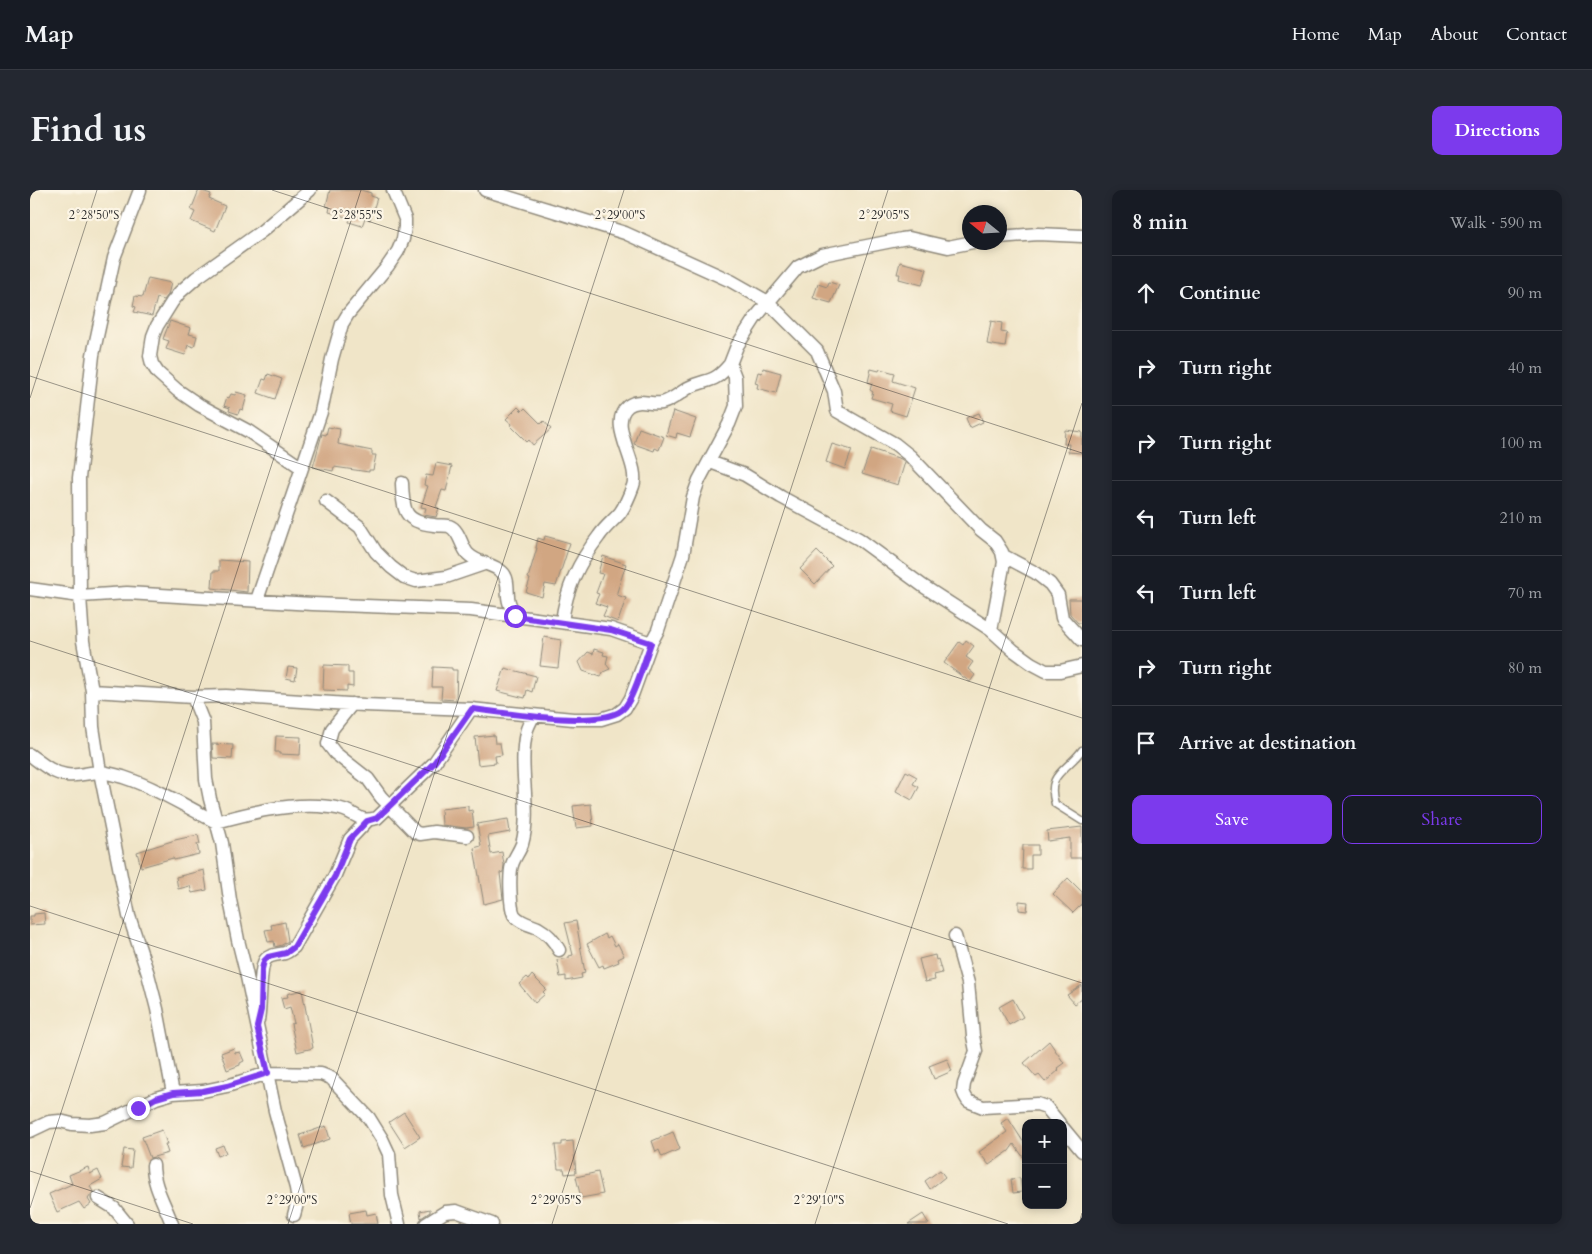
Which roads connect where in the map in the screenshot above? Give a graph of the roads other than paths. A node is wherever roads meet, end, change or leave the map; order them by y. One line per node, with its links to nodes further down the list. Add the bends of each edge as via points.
1 (140, 190): 17 (street, via 114,258 93,355 79,478)
2 (310, 190): 11 (street, via 262,231 180,292 157,326 150,356 158,373 177,390 248,431)
3 (393, 190): 11 (street, via 405,219 403,239 388,267 342,324 321,412)
4 (485, 190): 8 (street, via 625,233 732,281)
5 (1007, 236): 6 (street)
6 (1082, 236)
7 (962, 245): 8 (street, via 948,248 909,238 822,256 798,267)
8 (768, 302): 9 (street, via 738,346); 14 (street, via 817,351 834,391 837,411 910,456 995,541)
9 (730, 364): 10 (street, via 735,377 736,406); 20 (street, via 716,378 690,387 662,403 635,403 624,411 623,440 636,477 621,512 600,535 576,571)
10 (710, 462): 21 (street, via 745,475 859,540); 23 (street, via 693,497 683,555)
11 (302, 468): 18 (street)
12 (402, 484): 15 (street, via 404,510 410,518 420,524 450,526 457,532 467,554)
13 (326, 501): 15 (street, via 360,527 376,552 404,577 416,581 446,577)
14 (1004, 556): 21 (street); 22 (street, via 1050,584 1058,595 1062,618)
15 (484, 564): 19 (street, via 506,577 508,600)
16 (30, 589): 17 (street)
17 (80, 596): 18 (street, via 127,593); 25 (street)
18 (257, 600): 19 (street, via 471,610)
19 (515, 616): 20 (street)
20 (562, 622): 23 (street, via 611,630)
21 (991, 630): 24 (street, via 1013,650 1046,670 1060,671)
22 (1082, 640)
23 (651, 643): 29 (street, via 631,698 617,714 600,719)
24 (1082, 666)
25 (92, 690): 26 (street); 32 (street)
26 (194, 697): 27 (street); 36 (street, via 203,722 206,779)
27 (352, 704): 28 (street); 33 (street, via 332,729 328,744 368,779)
28 (472, 709): 29 (street); 33 (street, via 434,763)
29 (533, 716): 39 (street, via 526,733 522,844 510,877 512,908 520,920 554,940)
30 (1082, 750): 35 (lane, via 1052,784 1055,804)
31 (30, 755): 32 (street, via 44,766 66,775)
32 (100, 772): 36 (street, via 168,795); 42 (street, via 129,916 157,1010)
33 (390, 807): 34 (street, via 377,818); 37 (street, via 420,834 434,832)
34 (367, 821): 36 (street, via 338,808 292,806); 40 (street, via 350,839 335,876 294,947 264,961)
35 (1082, 821)
36 (216, 822): 40 (street)
37 (467, 836)
38 (955, 936): 43 (street, via 968,983 976,1051 964,1084 965,1096 968,1101 983,1107 1037,1104 1046,1107)
39 (558, 950)
40 (257, 1027): 41 (street)
41 (268, 1073): 42 (street, via 219,1088); 49 (street, via 296,1188 298,1200); 52 (street, via 321,1074 331,1078 369,1118 389,1154 392,1195)
42 (173, 1093): 44 (street, via 105,1123 81,1125 60,1120)
43 (1055, 1119)
44 (30, 1131)
45 (1067, 1133): 46 (street)
46 (1082, 1151)
47 (153, 1165): 51 (street, via 153,1174)
48 (98, 1198): 50 (street, via 114,1208)
49 (294, 1215)
50 (127, 1224)
51 (172, 1224)
52 (399, 1224)
53 (426, 1224): 54 (street, via 446,1212 456,1211)
54 (492, 1224)

